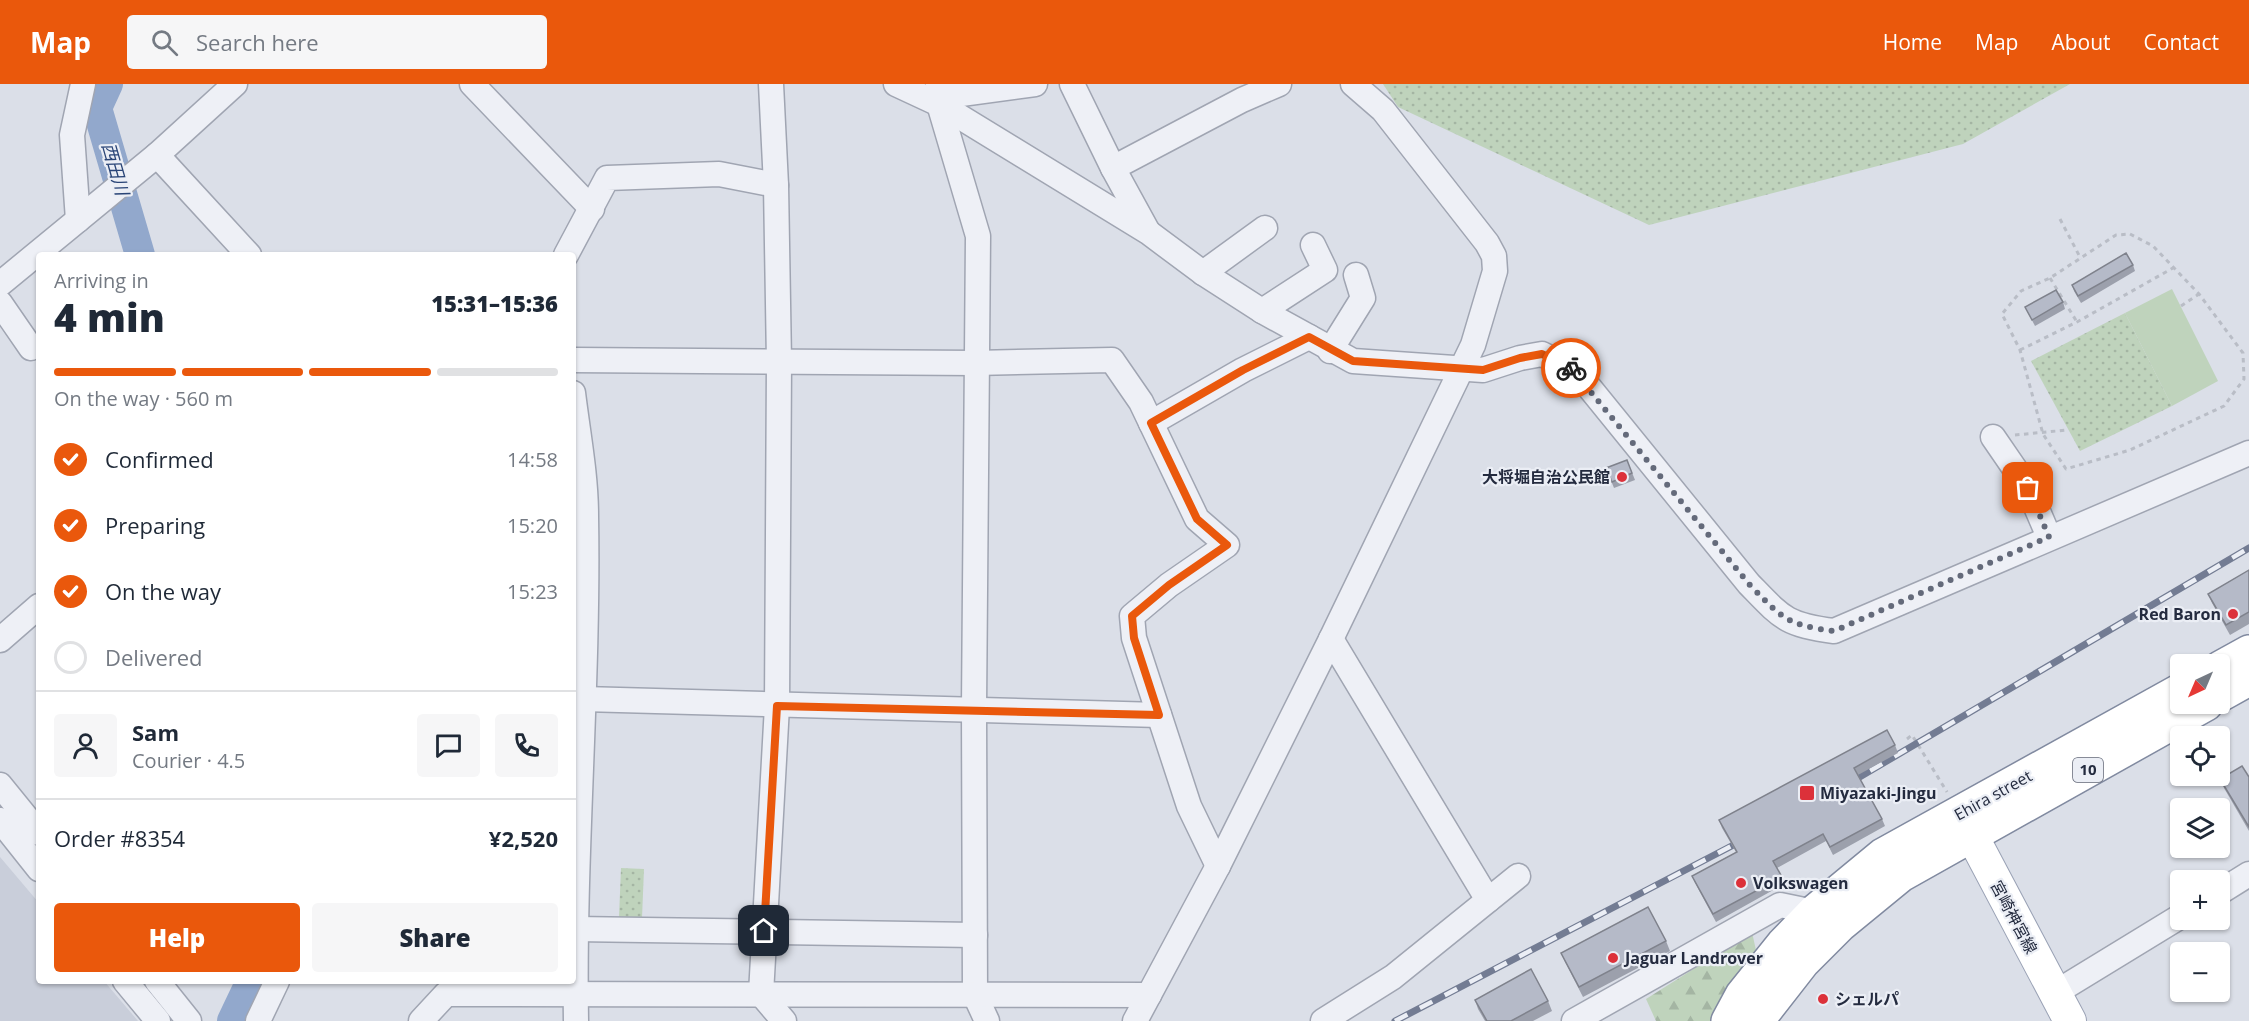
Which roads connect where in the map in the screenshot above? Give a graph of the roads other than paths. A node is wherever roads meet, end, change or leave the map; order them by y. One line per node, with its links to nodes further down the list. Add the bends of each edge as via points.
1 (83, 84): 15 (street, via 72,135)
2 (235, 84): 11 (street)
3 (472, 84): 14 (street)
4 (771, 84): 13 (street)
5 (896, 84): 10 (street)
6 (1035, 84): 10 (street)
7 (1072, 84): 12 (street)
8 (1279, 84): 12 (street)
9 (1353, 84): 34 (street, via 1383,110 1494,256 1495,271 1482,319)
10 (939, 95): 17 (street); 33 (street, via 978,236)
11 (148, 161): 15 (street); 20 (street)
12 (1113, 168): 17 (street)
13 (776, 185): 14 (street, via 719,174 607,178); 32 (street)
14 (592, 209): 21 (street)
15 (83, 216): 19 (street)
16 (1265, 228): 23 (street)
17 (1148, 232): 23 (street)
18 (1313, 245): 27 (street, via 1325,270)
19 (39, 252)
20 (246, 252)
21 (568, 252)
22 (36, 255): 25 (street)
23 (1203, 273): 27 (street)
24 (1356, 275): 30 (street, via 1363,298)
25 (0, 284)
26 (0, 303): 29 (street)
27 (1262, 311): 28 (street)
28 (1309, 337): 30 (street); 36 (street)
29 (31, 348)
30 (1330, 351): 34 (street, via 1353,361)
31 (576, 360): 32 (street)
32 (779, 362): 33 (street); 49 (street)
33 (975, 363): 36 (street, via 1112,360); 50 (street)
34 (1462, 369): 39 (street, via 1483,370 1542,354 1576,371 1749,584 1780,616 1796,625 1834,631); 41 (street)
35 (576, 421): 48 (street, via 586,513)
36 (1151, 423): 52 (street, via 1197,519 1227,545 1132,616 1134,638)
37 (1993, 437): 39 (street, via 2028,488)
38 (2249, 453): 39 (street)
39 (2049, 537)
40 (36, 609): 42 (street)
41 (1331, 639): 58 (street); 63 (street)
42 (0, 640)
43 (2249, 652): 44 (highway)
44 (2230, 662)
45 (2249, 679): 46 (highway)
46 (2230, 689)
47 (2170, 697): 55 (highway, Ehira street / 10)
48 (584, 699): 49 (street); 61 (street)
49 (777, 706): 50 (street); 67 (street)
50 (974, 708): 52 (street); 68 (street)
51 (2186, 714): 55 (highway, Ehira street / 10)
52 (1159, 715): 58 (street, via 1189,806)
53 (0, 785): 56 (street)
54 (0, 820): 57 (street)
55 (1965, 825): 64 (highway, Ehira street / 10, via 1883,855); 74 (main road, 宮崎神宮線)
56 (36, 828)
57 (36, 865)
58 (1218, 866): 78 (street)
59 (2249, 874): 62 (street)
60 (1518, 876): 63 (street)
61 (576, 883)
62 (2230, 886)
63 (1488, 900): 89 (street, via 1393,977)
64 (1827, 918): 79 (street, via 1780,905); 80 (highway, 10); 91 (highway, 10, via 1784,944 1742,995)
65 (2170, 923): 74 (street)
66 (576, 929): 67 (street)
67 (764, 931): 68 (street); 76 (street)
68 (975, 935): 77 (street)
69 (127, 984): 82 (street)
70 (160, 984): 81 (street)
71 (276, 984): 83 (street)
72 (576, 984): 75 (street)
73 (443, 987): 75 (street); 84 (street)
74 (2055, 993): 92 (main road, 宮崎神宮線)
75 (576, 994): 76 (street); 85 (street)
76 (761, 994): 77 (street); 86 (street)
77 (975, 995): 78 (street); 87 (street)
78 (1149, 995): 88 (street)
79 (1609, 1013): 90 (street)
80 (1767, 1017)
81 (187, 1019)
82 (158, 1021)
83 (258, 1021)
84 (421, 1021)
85 (576, 1021)
86 (784, 1021)
87 (987, 1021)
88 (1136, 1021)
89 (1323, 1021)
90 (1574, 1021)
91 (1728, 1021)
92 (2070, 1021)

